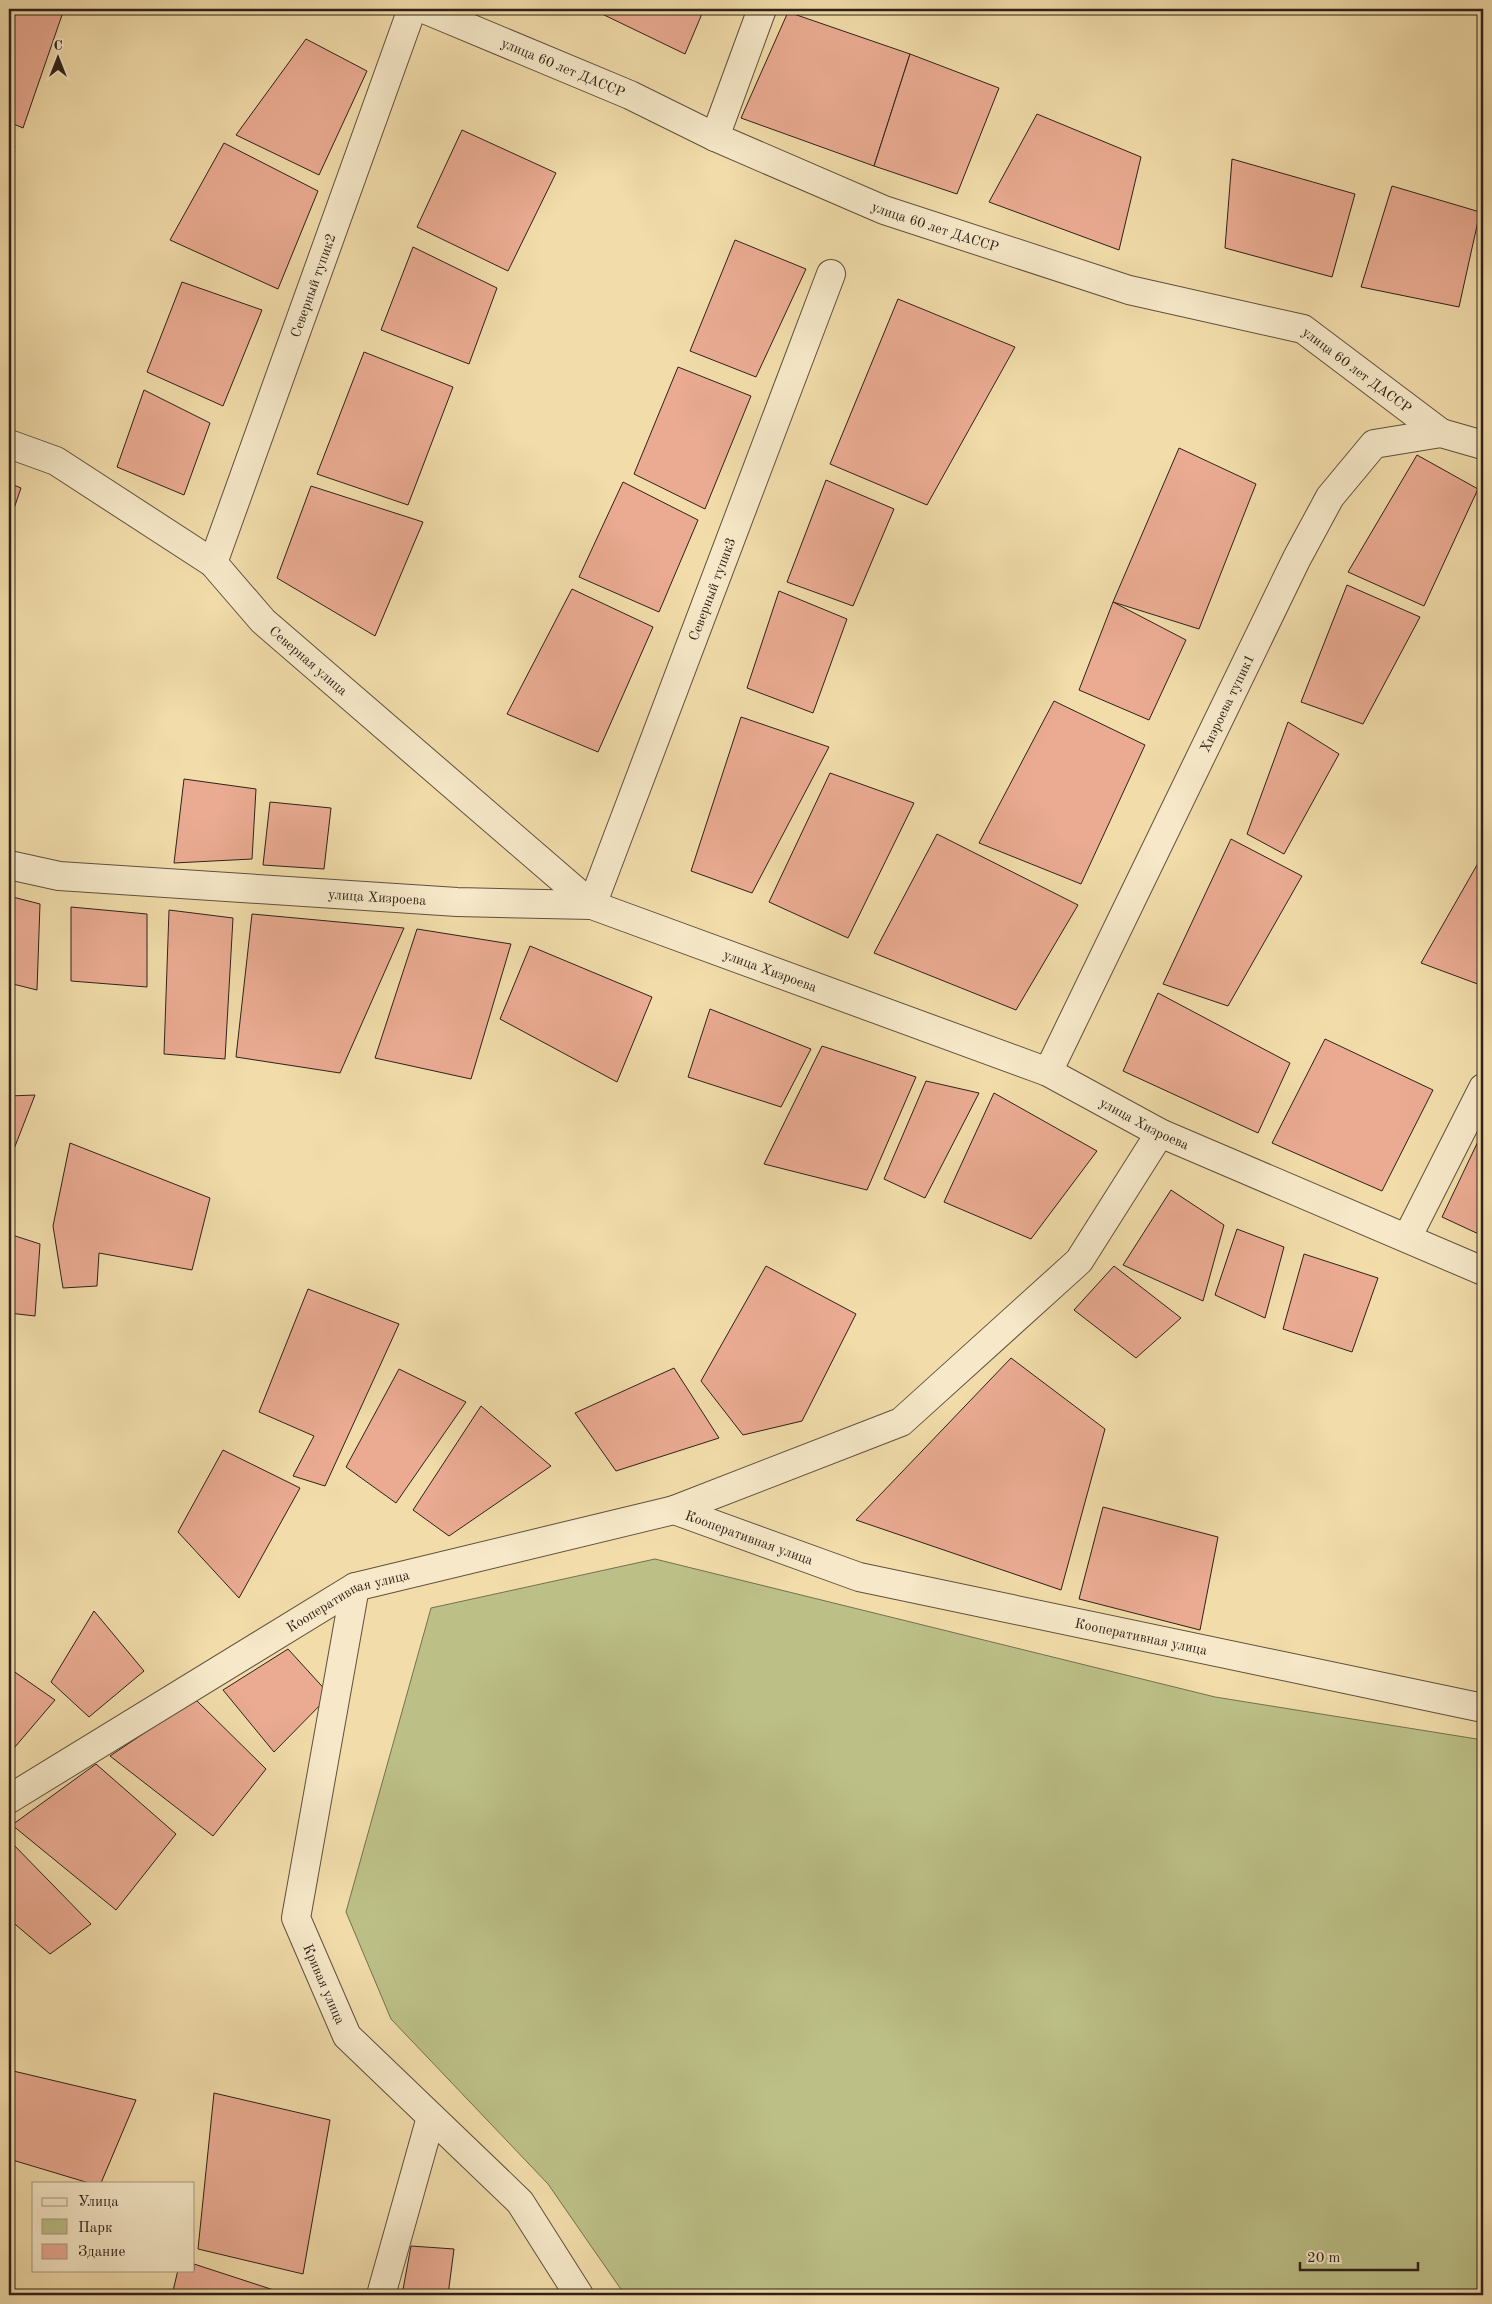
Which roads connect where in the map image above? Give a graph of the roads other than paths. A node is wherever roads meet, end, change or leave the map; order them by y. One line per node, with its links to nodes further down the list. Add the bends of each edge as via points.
1 (412, 9): 9 (street, Северный тупик2)
2 (424, 9): 4 (street, улица 60 лет ДАССР, via 630,95)
3 (762, 9): 4 (street)
4 (715, 137): 6 (street, улица 60 лет ДАССР, via 884,210 1119,286 1303,329)
5 (830, 274): 11 (street, Северный тупик3)
6 (1442, 433): 8 (street, Хиэроева тупик1); 12 (street, Хиэроева тупик1, via 1374,444 1330,497 1297,558)
7 (9, 444): 9 (street, Северная улица, via 56,461)
8 (1483, 445)
9 (213, 563): 11 (street, Северная улица, via 263,621)
10 (9, 866): 11 (street, улица Хизроева, via 59,876 457,902)
11 (592, 905): 12 (street, улица Хизроева)
12 (1048, 1072): 14 (street, улица Хизроева)
13 (1483, 1088): 15 (street)
14 (1160, 1134): 15 (street, улица Хизроева); 17 (street, via 1079,1261 901,1422)
15 (1407, 1238): 16 (street, улица Хизроева)
16 (1483, 1271)
17 (674, 1510): 18 (street, Кооперативная улица); 19 (street, Кооперативная улица, via 859,1577)
18 (355, 1586): 20 (street, Кооперативная улица); 21 (street, Кривая улица, via 296,1918 347,2036)
19 (1483, 1708)
20 (9, 1799)
21 (431, 2117): 22 (street); 23 (street, Кривая улица, via 520,2202)
22 (381, 2295)
23 (579, 2295)

